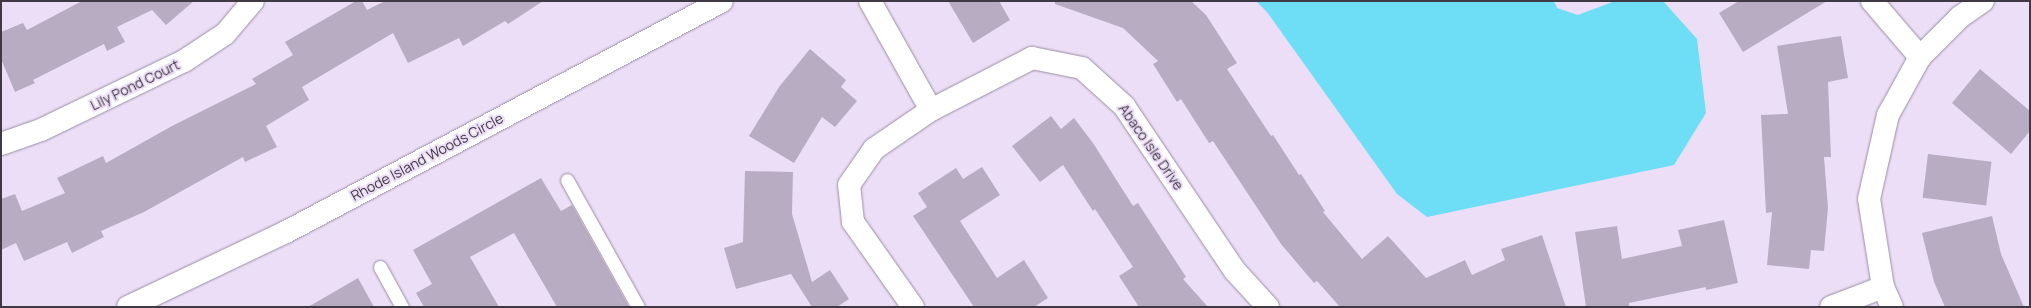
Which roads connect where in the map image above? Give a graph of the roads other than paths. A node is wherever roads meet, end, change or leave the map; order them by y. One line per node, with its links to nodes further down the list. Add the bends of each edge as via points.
1 (253, 1): 8 (street, Lily Pond Court, via 225,34 184,61 41,130)
2 (722, 1): 12 (street, Rhode Island Woods Circle, via 286,232)
3 (870, 1): 7 (street)
4 (1872, 1): 6 (street)
5 (1984, 1): 6 (street, via 1960,17)
6 (1920, 57): 11 (street, via 1888,115 1869,199)
7 (931, 110): 15 (street, Abaco Isle Drive, via 874,149 849,185 853,222); 16 (street, Abaco Isle Drive, via 1032,58 1082,68 1124,106 1235,271)
8 (1, 144)
9 (567, 180): 14 (lane)
10 (380, 267): 13 (lane)
11 (1883, 287): 17 (street); 18 (street)
12 (128, 307)
13 (402, 307)
14 (638, 307)
15 (913, 307)
16 (1268, 307)
17 (1831, 307)
18 (1892, 307)

